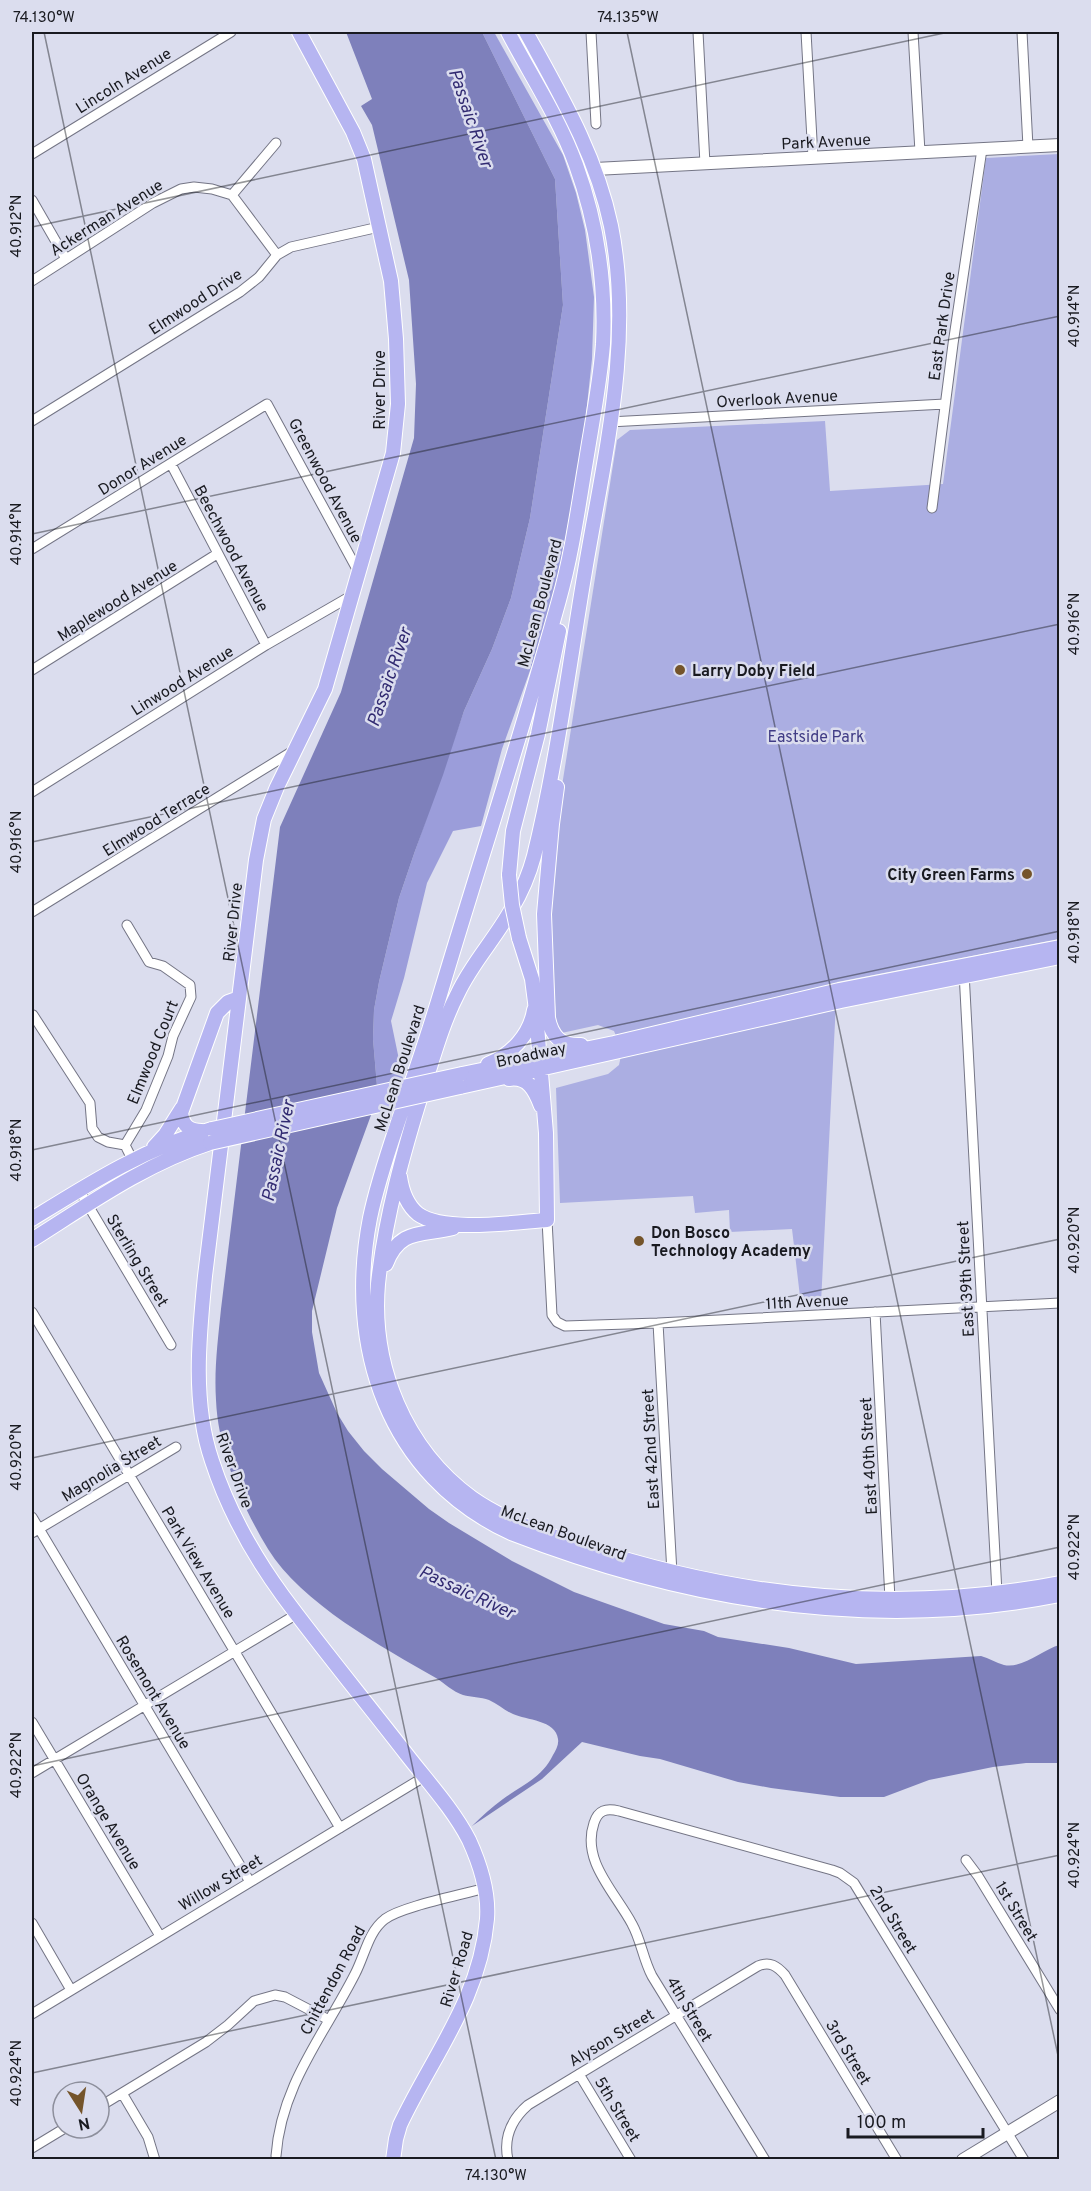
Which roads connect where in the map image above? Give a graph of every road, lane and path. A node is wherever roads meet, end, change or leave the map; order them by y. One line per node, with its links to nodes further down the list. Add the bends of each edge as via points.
1 (231, 32): 16 (street, Lincoln Avenue)
2 (299, 32): 22 (main road, River Drive, via 354,132)
3 (508, 32): 35 (main road, McLean Boulevard, via 576,165 591,213 602,278 601,361)
4 (526, 32): 19 (main road, McLean Boulevard, via 575,120)
5 (591, 32): 10 (street)
6 (698, 32): 18 (street)
7 (806, 32): 17 (street)
8 (913, 32): 15 (street)
9 (1022, 32): 13 (street)
10 (597, 124)
11 (276, 143): 20 (street)
12 (1059, 145): 13 (street, Park Avenue)
13 (1028, 147): 14 (street, Park Avenue)
14 (982, 149): 15 (street, Park Avenue); 27 (street, East Park Drive)
15 (920, 152): 17 (street, Park Avenue)
16 (32, 154)
17 (813, 158): 18 (street, Park Avenue)
18 (705, 164): 19 (street, Park Avenue)
19 (595, 169): 29 (main road, McLean Boulevard, via 611,226 620,289 618,360)
20 (232, 195): 23 (street); 24 (street, Ackerman Avenue, via 212,189 181,189)
21 (32, 200): 24 (street)
22 (379, 227): 23 (street, Elmwood Drive, via 305,243); 34 (main road, River Drive, via 391,281 398,404 393,453)
23 (277, 255): 28 (street, Elmwood Drive, via 240,292)
24 (66, 259): 25 (street, Ackerman Avenue)
25 (32, 280)
26 (267, 404): 30 (street, Donor Avenue); 34 (street, Greenwood Avenue)
27 (945, 404): 29 (street, Overlook Avenue); 31 (street, East Park Drive)
28 (32, 421)
29 (609, 422): 39 (main road, McLean Boulevard)
30 (171, 464): 32 (street, Donor Avenue); 33 (street, Beechwood Avenue)
31 (932, 508)
32 (32, 549)
33 (218, 554): 37 (street, Beechwood Avenue); 38 (street, Maplewood Avenue)
34 (358, 571): 36 (main road, River Drive)
35 (567, 573): 48 (main road, bridge, via 548,687 513,831 509,875 519,938); 80 (main road, McLean Boulevard, via 371,1211 364,1270 366,1328 373,1371 390,1418 428,1473 479,1517 532,1541 659,1582 758,1602 858,1610 960,1608)
36 (351, 596): 37 (street, Linwood Avenue); 40 (main road, River Drive, via 325,689)
37 (266, 645): 41 (street, Linwood Avenue)
38 (32, 670)
39 (563, 701): 50 (main road, via 563,751 544,914 548,1018 553,1033 564,1044); 59 (main road, McLean Boulevard, via 530,870 510,912 452,1006)
40 (295, 750): 42 (street, Elmwood Terrace); 47 (main road, River Drive, via 264,819)
41 (32, 792)
42 (32, 912)
43 (127, 925): 56 (street, Elmwood Court, via 149,962 163,966 190,985 191,997 146,1110)
44 (1059, 947): 46 (main road, Broadway)
45 (1059, 957): 46 (main road, Broadway)
46 (964, 970): 50 (main road, Broadway, via 839,990); 68 (street, East 39th Street)
47 (239, 998): 53 (main road, via 217,1013); 82 (main road, River Drive, via 205,1276 200,1408 211,1459 232,1513)
48 (536, 1002): 51 (main road); 52 (main road, via 528,1028 514,1047)
49 (33, 1015): 56 (street, via 90,1103 92,1128 98,1137)
50 (615, 1048): 51 (main road, Broadway)
51 (541, 1063): 52 (main road, Broadway); 54 (main road)
52 (461, 1080): 54 (main road, via 517,1078 527,1082); 55 (main road, Broadway, bridge)
53 (182, 1108): 55 (main road, via 182,1120 190,1129); 57 (main road, via 165,1135)
54 (544, 1115): 63 (main road)
55 (211, 1136): 57 (main road, Broadway, via 168,1143); 61 (main road, Broadway, via 153,1165)
56 (125, 1145): 58 (street)
57 (148, 1151): 58 (main road, Broadway)
58 (132, 1159): 60 (main road, Broadway)
59 (399, 1172): 64 (main road, via 404,1194 417,1213 440,1222); 66 (main road, McLean Boulevard)
60 (79, 1190): 61 (street, Sterling Street); 62 (main road, Broadway)
61 (88, 1205): 65 (main road, Broadway); 72 (street, Sterling Street)
62 (32, 1219)
63 (547, 1220): 64 (main road); 71 (street, 11th Avenue, via 552,1310 557,1322 570,1326)
64 (466, 1225): 66 (main road, via 416,1233 400,1241 390,1254)
65 (32, 1240)
66 (378, 1286): 77 (main road, McLean Boulevard, via 378,1335 389,1384 408,1428 447,1476 472,1498 515,1522)
67 (1059, 1303): 68 (street, 11th Avenue)
68 (982, 1307): 70 (street, 11th Avenue); 79 (street, East 39th Street)
69 (32, 1312): 74 (street, Park View Avenue)
70 (875, 1312): 71 (street, 11th Avenue); 81 (street, East 40th Street)
71 (658, 1323): 77 (street, East 42nd Street)
72 (171, 1345)
73 (176, 1447): 74 (street, Magnolia Street)
74 (129, 1475): 76 (street, Magnolia Street); 83 (street, Park View Avenue)
75 (32, 1517): 76 (street, Rosemont Avenue)
76 (35, 1531): 84 (street, Rosemont Avenue)
77 (672, 1573): 81 (main road, McLean Boulevard, via 784,1593)
78 (1059, 1583): 79 (main road, McLean Boulevard)
79 (997, 1593): 81 (main road, McLean Boulevard)
80 (1059, 1595)
81 (890, 1599)
82 (297, 1614): 83 (street); 88 (main road, River Drive)
83 (235, 1652): 84 (street); 89 (street, Park View Avenue)
84 (144, 1706): 86 (street); 92 (street, Rosemont Avenue)
85 (32, 1722): 86 (street, Orange Avenue)
86 (54, 1760): 87 (street); 95 (street, Orange Avenue)
87 (32, 1773)
88 (428, 1782): 89 (street, Willow Street); 93 (main road, River Road, via 468,1838)
89 (340, 1828): 92 (street, Willow Street)
90 (966, 1860): 98 (street, 1st Street)
91 (600, 1870): 100 (street, 4th Street, via 633,1927 646,1965); 106 (street, 2nd Street, via 590,1845 592,1826 599,1812 612,1809 847,1877 858,1888)
92 (250, 1882): 95 (street, Willow Street)
93 (485, 1888): 101 (street, Chittendon Road, via 387,1918 373,1932); 111 (main road, River Road, via 485,1932 466,2000 404,2118)
94 (32, 1923): 97 (street)
95 (160, 1936): 97 (street, Willow Street)
96 (772, 1964): 100 (street, Alyson Street, via 758,1966); 115 (street, 3rd Street, via 785,1976)
97 (71, 1990): 99 (street, Willow Street)
98 (1059, 2010)
99 (32, 2014)
100 (676, 2015): 102 (street, Alyson Street); 114 (street, 4th Street)
101 (329, 2020): 103 (street, via 285,1997 275,1995 254,2001 206,2042); 109 (street, Chittendon Road, via 287,2098)
102 (579, 2074): 112 (street, Alyson Street, via 528,2105 515,2118 506,2144); 113 (street, 5th Street)
103 (122, 2093): 104 (street); 110 (street, via 148,2137)
104 (111, 2100)
105 (1059, 2101): 106 (street)
106 (1007, 2133): 116 (street); 117 (street, 2nd Street)
107 (51, 2136): 108 (street)
108 (32, 2148)
109 (276, 2156)
110 (155, 2160)
111 (393, 2160)
112 (508, 2160)
113 (632, 2160)
114 (765, 2160)
115 (897, 2160)
116 (963, 2160)
117 (1024, 2160)

